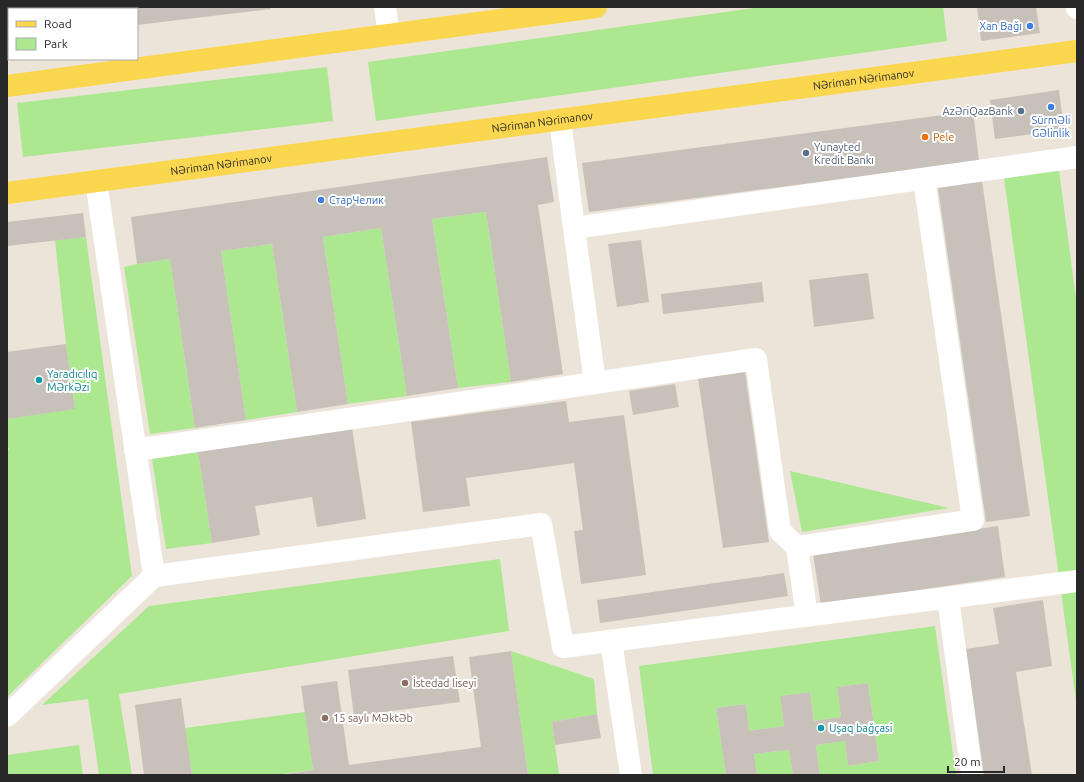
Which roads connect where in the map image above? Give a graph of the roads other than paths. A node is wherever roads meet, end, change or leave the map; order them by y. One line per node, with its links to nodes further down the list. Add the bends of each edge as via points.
1 (385, 7): 3 (lane)
2 (596, 7): 3 (main road)
3 (389, 34): 5 (main road)
4 (1077, 51): 6 (main road, Nəriman Nərimanov)
5 (7, 86)
6 (560, 120): 9 (main road, Nəriman Nərimanov); 11 (lane)
7 (1077, 157): 8 (lane)
8 (924, 179): 11 (lane); 14 (lane, via 973,520)
9 (96, 181): 10 (main road, Nəriman Nərimanov); 13 (lane)
10 (7, 193)
11 (574, 228): 12 (lane)
12 (596, 383): 13 (lane); 14 (lane, via 756,359 780,531)
13 (135, 450): 15 (lane)
14 (797, 547): 18 (lane)
15 (154, 576): 19 (lane, via 540,524 563,647); 20 (lane)
16 (1077, 581): 17 (lane)
17 (948, 598): 18 (lane); 22 (lane)
18 (807, 616): 19 (lane)
19 (611, 641): 21 (lane)
20 (7, 716)
21 (631, 775)
22 (972, 775)

